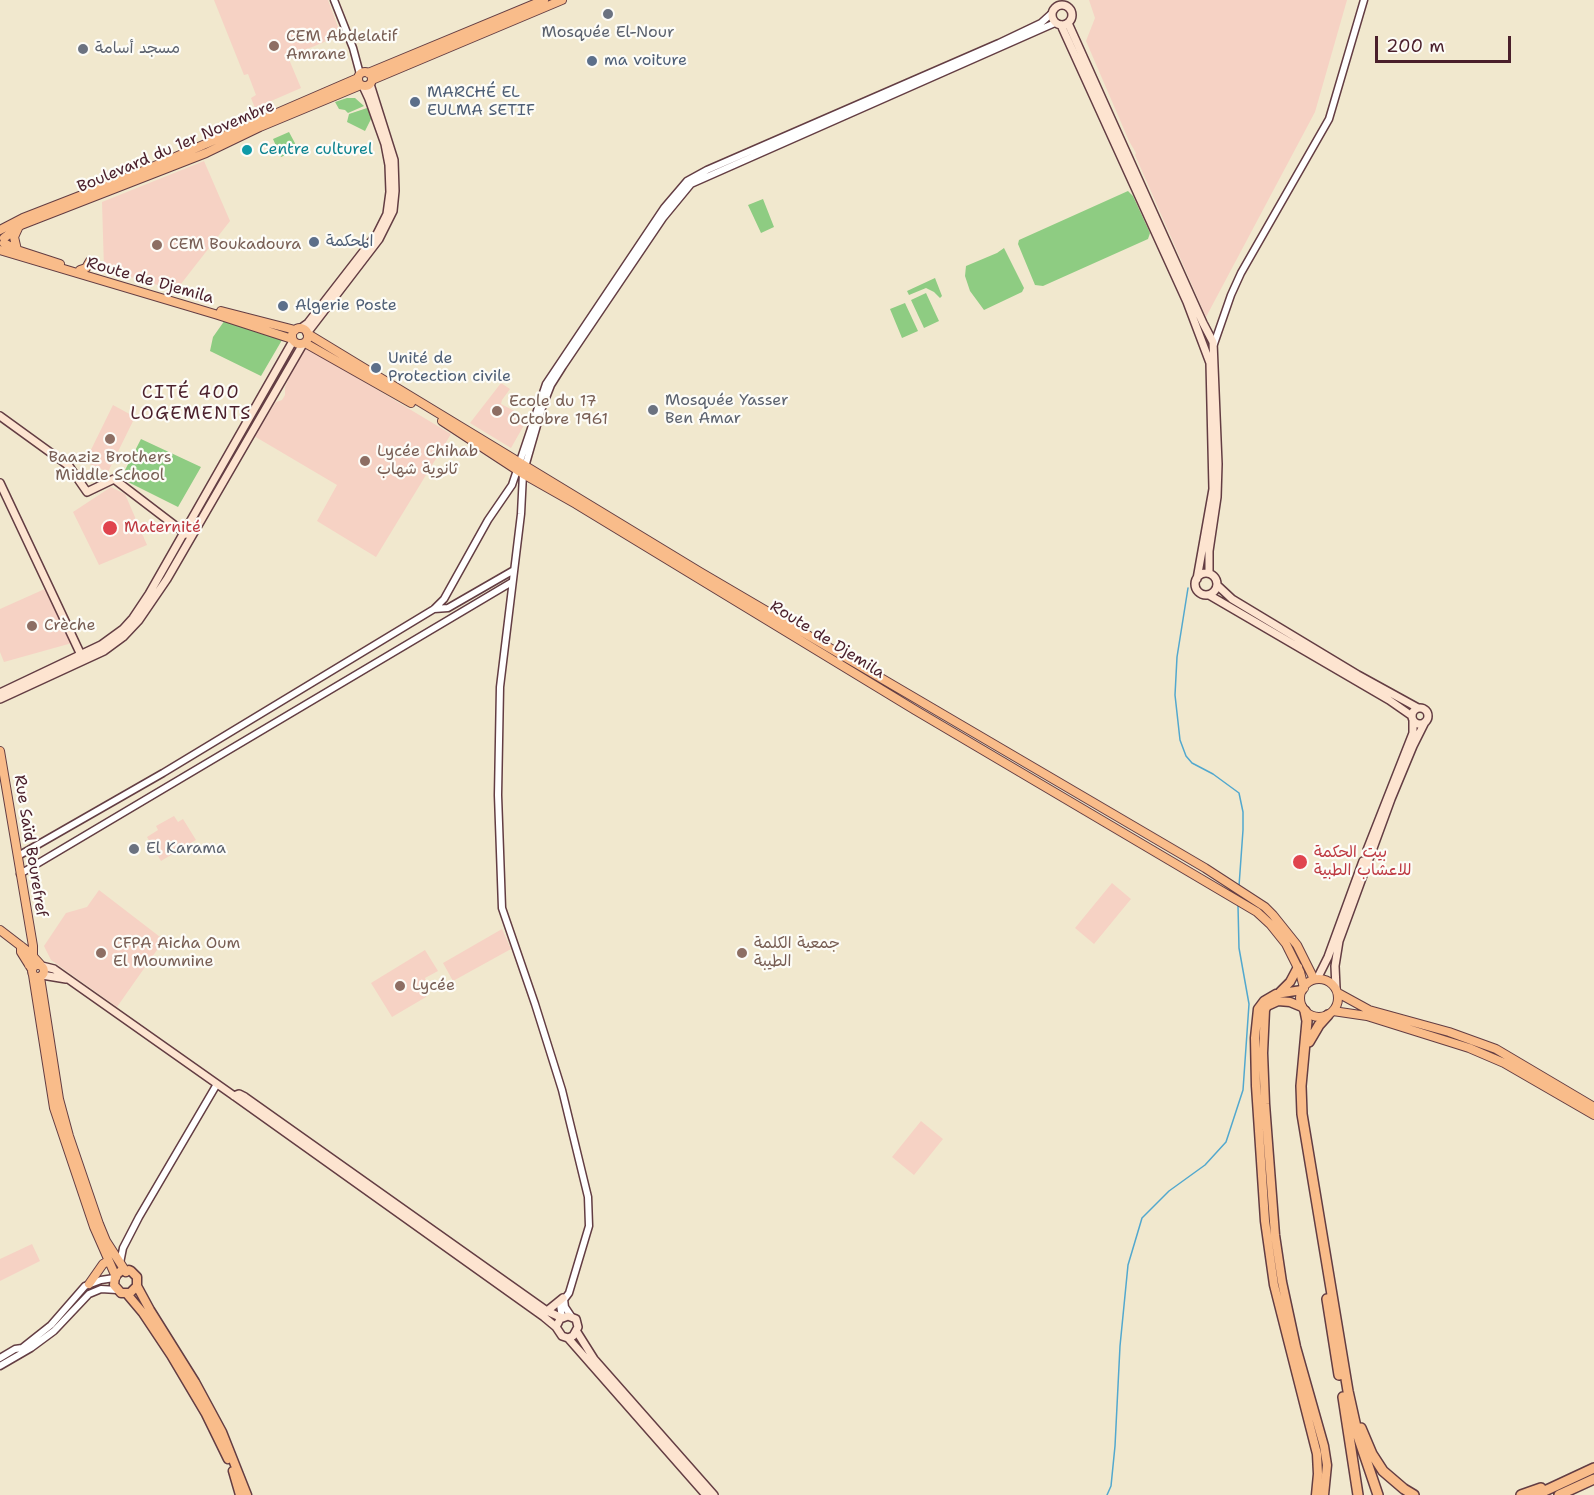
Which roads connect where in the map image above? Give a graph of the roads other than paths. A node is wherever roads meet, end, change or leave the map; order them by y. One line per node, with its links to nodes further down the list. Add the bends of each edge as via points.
1 (334, 0): 9 (street)
2 (544, 0): 9 (main road)
3 (562, 0): 9 (main road)
4 (1051, 0): 7 (main road)
5 (1364, 0): 20 (street, via 1329,119 1241,273)
6 (1061, 2): 7 (main road); 8 (main road, via 1072,13)
7 (1052, 11): 8 (main road); 24 (street, via 1041,23 999,43 687,181 659,216 546,384)
8 (1061, 24): 17 (main road); 18 (main road, via 1187,302); 24 (street, via 687,187 555,378)
9 (365, 79): 10 (main road, Boulevard du 1er Novembre, via 206,153); 16 (main road, via 391,158 393,211 385,229)
10 (50, 210): 11 (main road, Boulevard du 1er Novembre); 12 (main road, Boulevard du 1er Novembre, via 23,218)
11 (19, 226): 12 (main road, Boulevard du 1er Novembre); 13 (main road, via 14,237)
12 (1, 240): 13 (main road, Route de Djemila); 19 (main road, Route de Djemila)
13 (17, 250): 15 (main road, Route de Djemila)
14 (90, 261): 15 (main road)
15 (80, 270): 16 (main road, Route de Djemila)
16 (303, 335): 19 (main road, Route de Djemila, via 298,344); 19 (main road, via 292,334); 24 (main road); 28 (main road)
17 (1210, 335): 18 (main road); 20 (main road)
18 (1199, 339): 21 (main road)
19 (293, 340): 28 (main road)
20 (1214, 344): 21 (main road); 22 (main road)
21 (1203, 349): 22 (main road)
22 (1213, 366): 30 (main road, via 1218,464); 31 (main road, via 1213,482)
23 (3, 418): 28 (main road, via 69,466 87,492 114,479)
24 (520, 468): 26 (street); 27 (street); 47 (main road, Route de Djemila, via 943,727 1257,912 1277,932); 48 (main road, via 873,671 1244,893 1283,926)
25 (0, 483): 36 (main road)
26 (508, 492): 27 (street); 35 (street, via 447,595)
27 (522, 498): 29 (street)
28 (188, 535): 36 (main road, via 133,618 101,645); 38 (main road, via 153,602 123,637 104,651)
29 (514, 570): 32 (street); 35 (street, via 448,608)
30 (1209, 573): 31 (main road); 33 (main road)
31 (1197, 579): 34 (main road, via 1197,590)
32 (512, 582): 44 (street); 71 (street, via 499,712 501,899 562,1090 588,1197 588,1226)
33 (1217, 585): 34 (main road); 39 (main road, via 1232,599)
34 (1209, 595): 40 (main road, via 1389,700)
35 (434, 609): 43 (street)
36 (81, 655): 37 (main road)
37 (0, 693)
38 (0, 699)
39 (1418, 708): 40 (main road); 41 (main road, via 1427,712)
40 (1413, 718): 41 (main road, via 1418,724); 48 (main road, via 1413,733 1328,957)
41 (1425, 722): 50 (main road, via 1388,808 1339,941)
42 (0, 751): 43 (main road, Rue Saïd Bourefref)
43 (18, 856): 44 (main road, Rue Saïd Bourefref)
44 (20, 874): 46 (main road, Rue Saïd Bourefref)
45 (0, 930): 46 (main road, via 21,946)
46 (35, 967): 55 (main road, via 67,979); 62 (main road, via 61,1105 99,1224); 63 (main road, via 54,1108)
47 (1298, 967): 49 (main road, Route de Djemila); 51 (highway)
48 (1316, 979): 49 (main road); 50 (main road, via 1328,980)
49 (1303, 989): 51 (highway); 52 (main road, via 1300,999)
50 (1337, 990): 53 (main road, via 1338,1003); 56 (main road, via 1369,1010 1496,1049)
51 (1280, 992): 89 (highway, via 1258,1009 1255,1064 1260,1161 1274,1285 1317,1454)
52 (1304, 1009): 53 (main road, via 1316,1017); 54 (highway, via 1308,1021); 90 (highway, via 1278,1001 1265,1010 1265,1104 1280,1271 1296,1347 1324,1446)
53 (1331, 1013): 54 (highway); 56 (main road, via 1361,1015 1459,1044)
54 (1305, 1050): 60 (highway, via 1300,1086 1302,1114)
55 (217, 1084): 57 (main road); 61 (street)
56 (1560, 1091): 58 (main road); 59 (main road)
57 (234, 1096): 72 (main road, via 245,1097); 75 (main road)
58 (1594, 1107)
59 (1594, 1115)
60 (1322, 1240): 79 (highway); 81 (highway, via 1322,1267)
61 (126, 1242): 62 (street); 64 (street)
62 (113, 1252): 64 (main road)
63 (108, 1261): 66 (main road); 67 (main road)
64 (120, 1263): 65 (main road)
65 (126, 1272): 66 (highway, via 122,1270); 68 (highway, via 136,1274)
66 (115, 1278): 67 (street); 69 (highway)
67 (89, 1284): 78 (street, via 51,1325 22,1348)
68 (137, 1286): 70 (highway); 86 (highway, via 217,1422)
69 (117, 1290): 70 (highway); 80 (street, via 101,1289 89,1294 54,1331)
70 (127, 1294): 85 (highway, via 143,1312 206,1414 226,1453)
71 (564, 1298): 72 (main road); 73 (street, via 560,1307); 74 (street)
72 (547, 1311): 73 (main road)
73 (562, 1317): 74 (main road); 75 (main road)
74 (571, 1317): 76 (main road, via 578,1324)
75 (556, 1327): 77 (main road, via 561,1336)
76 (577, 1332): 77 (main road); 88 (main road, via 594,1359)
77 (568, 1338): 87 (main road)
78 (0, 1358)
79 (1344, 1365): 93 (highway, via 1358,1436); 94 (highway, via 1372,1454 1391,1478)
80 (0, 1366)
81 (1344, 1406): 91 (highway); 92 (highway)
82 (1594, 1468): 84 (highway)
83 (1594, 1479): 97 (highway)
84 (1558, 1485): 95 (highway); 96 (highway)
85 (240, 1495)
86 (247, 1495)
87 (706, 1495)
88 (714, 1495)
89 (1316, 1495)
90 (1324, 1495)
91 (1358, 1495)
92 (1373, 1495)
93 (1378, 1495)
94 (1414, 1495)
95 (1521, 1495)
96 (1536, 1495)
97 (1559, 1495)

